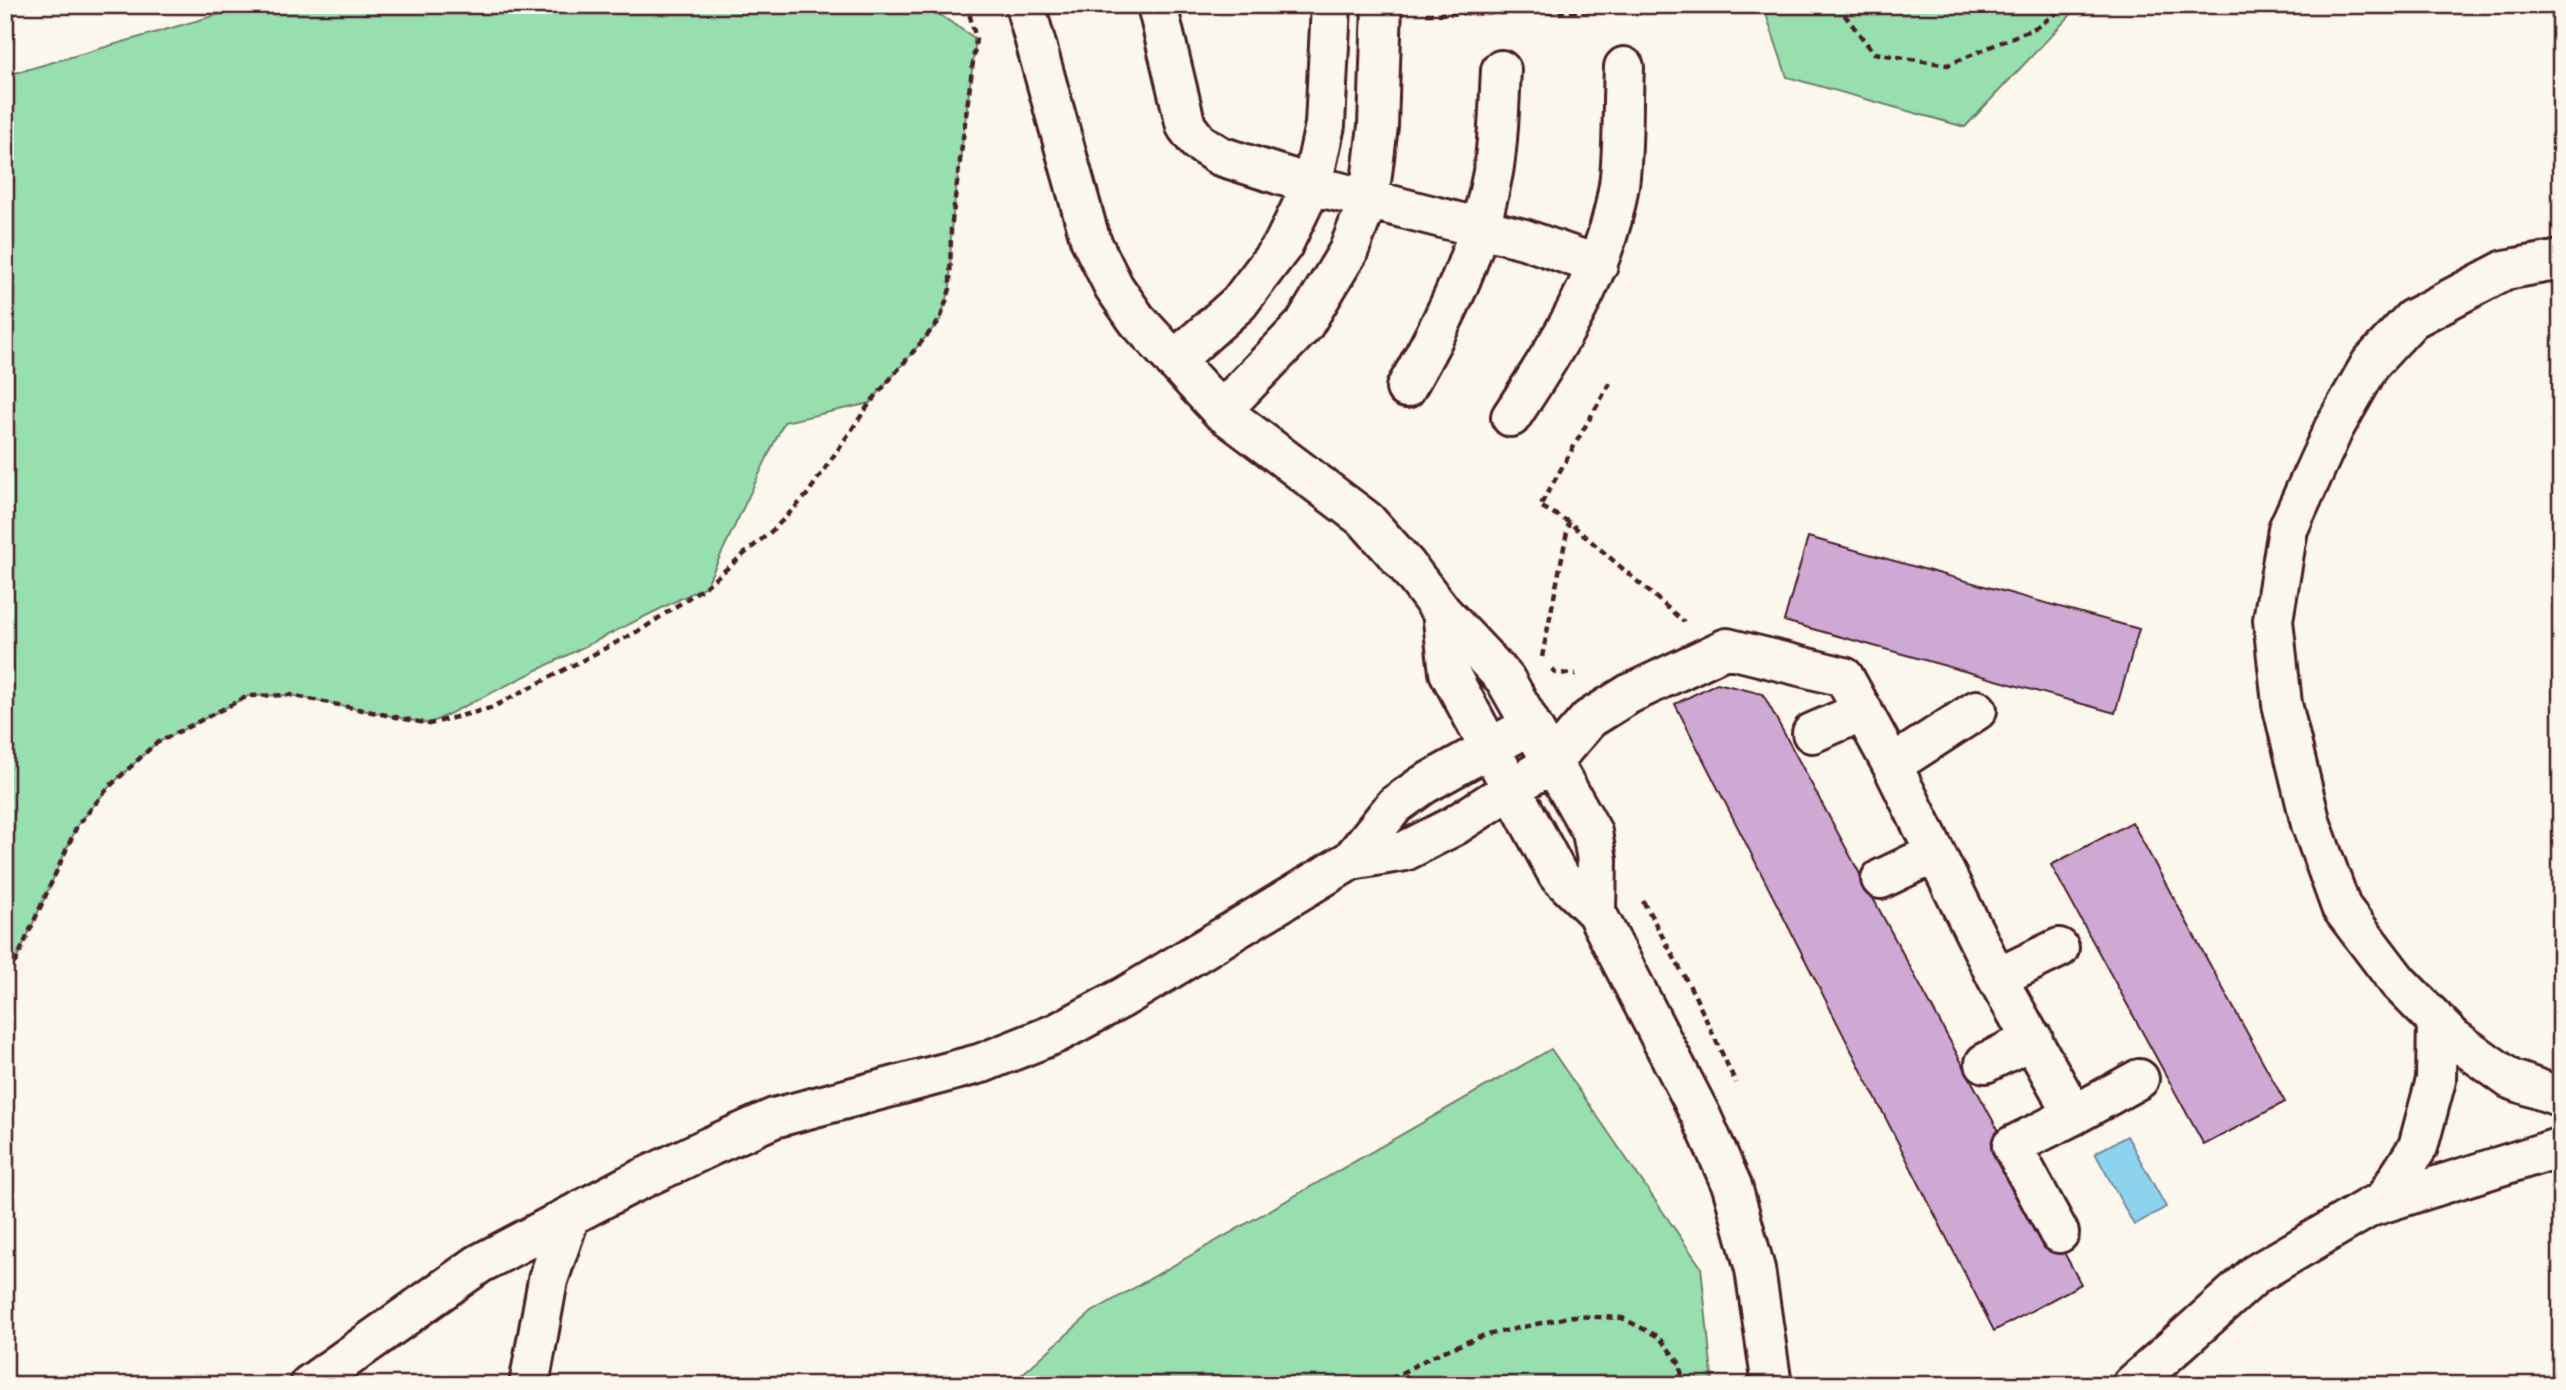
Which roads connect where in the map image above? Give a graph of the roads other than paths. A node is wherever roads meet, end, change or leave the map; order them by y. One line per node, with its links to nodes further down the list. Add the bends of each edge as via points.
1 (1025, 5): 12 (street, via 1090,239 1114,287)
2 (1157, 5): 7 (street, via 1186,126 1198,142 1220,156)
3 (1383, 10): 8 (street, via 1378,126)
4 (1331, 11): 7 (street, via 1325,125)
5 (1624, 67): 11 (street, via 1619,186)
6 (1501, 70): 9 (street, via 1494,170)
7 (1312, 186): 8 (street); 12 (street, via 1283,245 1239,303)
8 (1369, 198): 9 (street); 14 (street, via 1348,252 1304,325)
9 (1480, 228): 11 (street); 13 (street, via 1448,314)
10 (2561, 260): 32 (street, via 2505,270 2412,319 2371,363 2334,428 2288,529 2273,620 2282,704 2311,824 2340,906 2398,982)
11 (1598, 265): 15 (street, via 1554,352)
12 (1174, 361): 14 (street)
13 (1406, 388)
14 (1222, 411): 16 (street, via 1366,520)
15 (1511, 416)
16 (1442, 612): 20 (street, via 1505,679); 22 (street, via 1448,672)
17 (1977, 710): 24 (street)
18 (1863, 711): 19 (street, via 1844,677 1727,648 1629,694); 21 (street); 24 (street)
19 (1600, 713): 20 (street); 23 (street)
20 (1532, 725): 22 (street); 23 (street)
21 (1812, 733)
22 (1489, 748): 25 (street); 27 (street, via 1395,805)
23 (1551, 763): 25 (street); 29 (street, via 1592,832 1597,860)
24 (1892, 765): 26 (street)
25 (1511, 789): 27 (street, via 1405,850); 29 (street, via 1558,875)
26 (1933, 854): 28 (street); 31 (street)
27 (1351, 860): 40 (street, via 1057,1033 982,1063 774,1118)
28 (1881, 878)
29 (1596, 912): 42 (street, via 1732,1186 1755,1269)
30 (2060, 948): 31 (street)
31 (1997, 978): 33 (street)
32 (2437, 1022): 36 (street, via 2510,1079); 39 (street, via 2436,1080 2418,1147)
33 (2032, 1039): 34 (street); 37 (street)
34 (1985, 1063)
35 (2138, 1079): 37 (street)
36 (2561, 1097)
37 (2074, 1115): 41 (street, via 2012,1146)
38 (2561, 1147): 39 (street)
39 (2382, 1203): 45 (street, via 2256,1274)
40 (570, 1216): 43 (street, via 479,1264); 44 (street, via 548,1280)
41 (2059, 1233)
42 (1771, 1383)
43 (309, 1385)
44 (529, 1385)
45 (2132, 1385)

